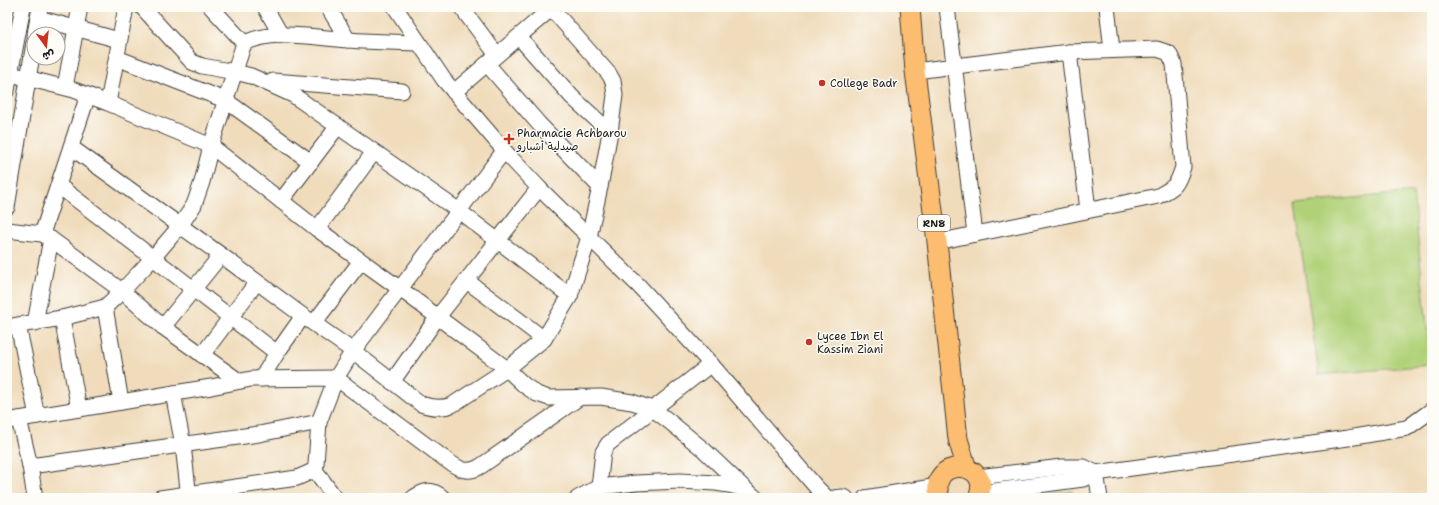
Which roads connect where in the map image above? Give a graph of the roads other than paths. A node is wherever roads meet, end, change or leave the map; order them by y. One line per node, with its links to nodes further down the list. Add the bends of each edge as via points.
1 (23, 7): 31 (street)
2 (80, 7): 16 (street)
3 (126, 7): 19 (street)
4 (142, 7): 30 (street, via 192,62)
5 (211, 7): 21 (street)
6 (265, 7): 17 (street)
7 (328, 7): 20 (street)
8 (395, 7): 22 (street)
9 (461, 7): 26 (street)
10 (910, 7): 29 (main road, RN8)
11 (947, 7): 28 (street)
12 (1107, 7): 23 (street)
13 (552, 8): 18 (street); 42 (street, via 612,81 615,95)
14 (39, 12): 15 (street); 16 (street)
15 (36, 26)
16 (76, 28): 19 (street); 34 (street)
17 (281, 35): 20 (street); 21 (street, via 256,38)
18 (519, 37): 26 (street); 42 (street, via 572,97)
19 (119, 40): 25 (street)
20 (348, 40): 22 (street)
21 (244, 43): 30 (street)
22 (419, 43): 37 (street)
23 (1112, 50): 24 (street); 53 (street, via 1158,49 1169,53 1174,64 1182,167 1179,180 1174,187 1158,196)
24 (1069, 52): 28 (street); 53 (street)
25 (117, 58): 39 (street); 40 (street)
26 (492, 60): 37 (street); 49 (street, via 539,124)
27 (31, 66): 32 (street)
28 (953, 66): 29 (street); 58 (street)
29 (915, 71): 62 (main road, RN8)
30 (235, 72): 33 (street); 39 (street)
31 (8, 74): 32 (street); 35 (street)
32 (29, 78): 34 (street); 52 (street)
33 (261, 80): 36 (street); 41 (street, via 293,95)
34 (65, 87): 38 (street)
35 (7, 90)
36 (402, 91)
37 (454, 92): 45 (street)
38 (88, 96): 40 (street); 44 (street)
39 (225, 100): 43 (street); 47 (street)
40 (108, 103): 43 (street)
41 (338, 126): 46 (street); 47 (street)
42 (610, 132): 49 (street)
43 (211, 146): 51 (street); 55 (street, via 194,206)
44 (72, 148): 48 (street); 55 (street)
45 (504, 151): 50 (street); 54 (street)
46 (374, 152): 54 (street); 56 (street)
47 (311, 162): 51 (street)
48 (59, 186): 59 (street); 64 (street)
49 (600, 187): 60 (street)
50 (539, 188): 60 (street); 61 (street)
51 (281, 201): 56 (street)
52 (7, 208)
53 (1088, 210): 58 (street)
54 (459, 211): 61 (street); 68 (street)
55 (180, 226): 63 (street); 64 (street)
56 (317, 229): 65 (street)
57 (7, 230): 59 (street)
58 (975, 234): 62 (street)
59 (47, 237): 70 (street); 77 (street)
60 (588, 237): 71 (street); 84 (street, via 639,286)
61 (498, 241): 66 (street); 71 (street)
62 (937, 242): 99 (main road, RN8)
63 (221, 255): 67 (street); 69 (street)
64 (152, 259): 69 (street); 70 (street)
65 (361, 261): 68 (street); 76 (street)
66 (467, 281): 75 (street); 80 (street)
67 (257, 282): 74 (street); 76 (street)
68 (400, 288): 75 (street); 81 (street)
69 (194, 290): 74 (street); 79 (street)
70 (122, 291): 72 (street); 79 (street)
71 (570, 296): 80 (street)
72 (104, 307): 73 (street); 92 (street)
73 (62, 318): 77 (street); 93 (street)
74 (230, 318): 82 (street); 83 (street)
75 (437, 318): 85 (street); 89 (street)
76 (308, 320): 81 (street); 82 (street)
77 (35, 323): 78 (street)
78 (13, 326): 96 (street)
79 (163, 327): 83 (street)
80 (544, 339): 85 (street)
81 (353, 351): 86 (street); 89 (street)
82 (277, 354): 87 (street)
83 (202, 355): 88 (street)
84 (711, 364): 94 (street); 116 (street, via 778,444)
85 (507, 369): 89 (street, via 444,408 421,404); 91 (street, via 537,394 549,398)
86 (336, 378): 87 (street); 91 (street, via 449,462 468,471 481,466); 98 (street)
87 (261, 379): 88 (street)
88 (239, 381): 90 (street)
89 (392, 382)
90 (173, 393): 92 (street); 100 (street)
91 (580, 397): 94 (street, via 601,397 632,402)
92 (121, 402): 93 (street)
93 (78, 409): 96 (street)
94 (653, 409): 106 (street, via 604,448); 108 (street, via 704,450)
95 (1432, 410): 104 (street, via 1408,428)
96 (37, 416): 97 (street)
97 (13, 420): 101 (street)
98 (320, 422): 100 (street); 102 (street)
99 (958, 439): 103 (main road, RN8); 105 (main road, RN8, via 966,466)
100 (183, 445): 101 (street); 109 (street)
101 (30, 466): 110 (street)
102 (315, 470): 109 (street, via 297,478); 112 (street)
103 (948, 470): 105 (main road, via 961,467); 107 (main road, RN8, via 940,479)
104 (1096, 473): 105 (street, via 1083,479); 120 (street)
105 (976, 484)
106 (599, 487): 108 (street, via 680,481 716,483); 115 (street)
107 (939, 492): 119 (street)
108 (751, 493)
109 (189, 496): 111 (street)
110 (35, 498)
111 (160, 498)
112 (335, 498)
113 (413, 498): 114 (street, via 426,491 438,493)
114 (443, 498)
115 (578, 498)
116 (828, 498)
117 (834, 498): 118 (street)
118 (846, 498)
119 (865, 498)
120 (1100, 498)

